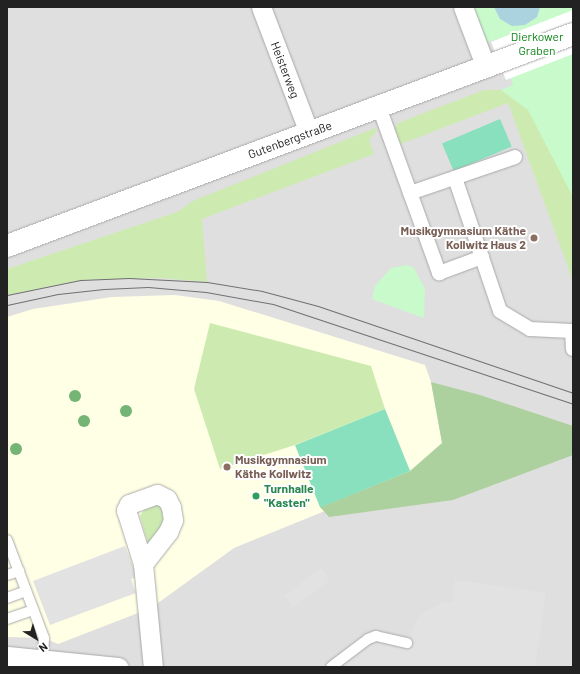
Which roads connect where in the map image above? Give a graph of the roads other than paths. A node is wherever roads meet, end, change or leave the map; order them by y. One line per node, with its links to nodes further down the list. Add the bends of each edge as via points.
1 (261, 7): 6 (street, Heisterweg)
2 (463, 7): 4 (street)
3 (573, 34): 4 (street, Gutenbergstraße)
4 (492, 65): 5 (street, Gutenbergstraße)
5 (379, 107): 6 (street, Gutenbergstraße); 9 (street)
6 (309, 133): 10 (street, Gutenbergstraße)
7 (515, 157): 8 (street)
8 (455, 178): 9 (street); 11 (street)
9 (410, 193): 11 (street, via 439,273)
10 (7, 246)
11 (482, 257): 12 (street, via 500,311 530,329 572,331)
12 (573, 349)
13 (7, 540): 15 (lane)
14 (143, 564): 25 (street)
15 (19, 571): 16 (lane); 17 (lane)
16 (7, 575)
17 (26, 591): 18 (lane); 19 (lane)
18 (7, 598)
19 (33, 610): 20 (lane); 23 (lane, via 44,638)
20 (7, 619)
21 (407, 643): 26 (lane, via 376,636 368,639)
22 (7, 656): 23 (street)
23 (43, 660): 24 (street)
24 (118, 667)
25 (153, 667)
26 (331, 667)

